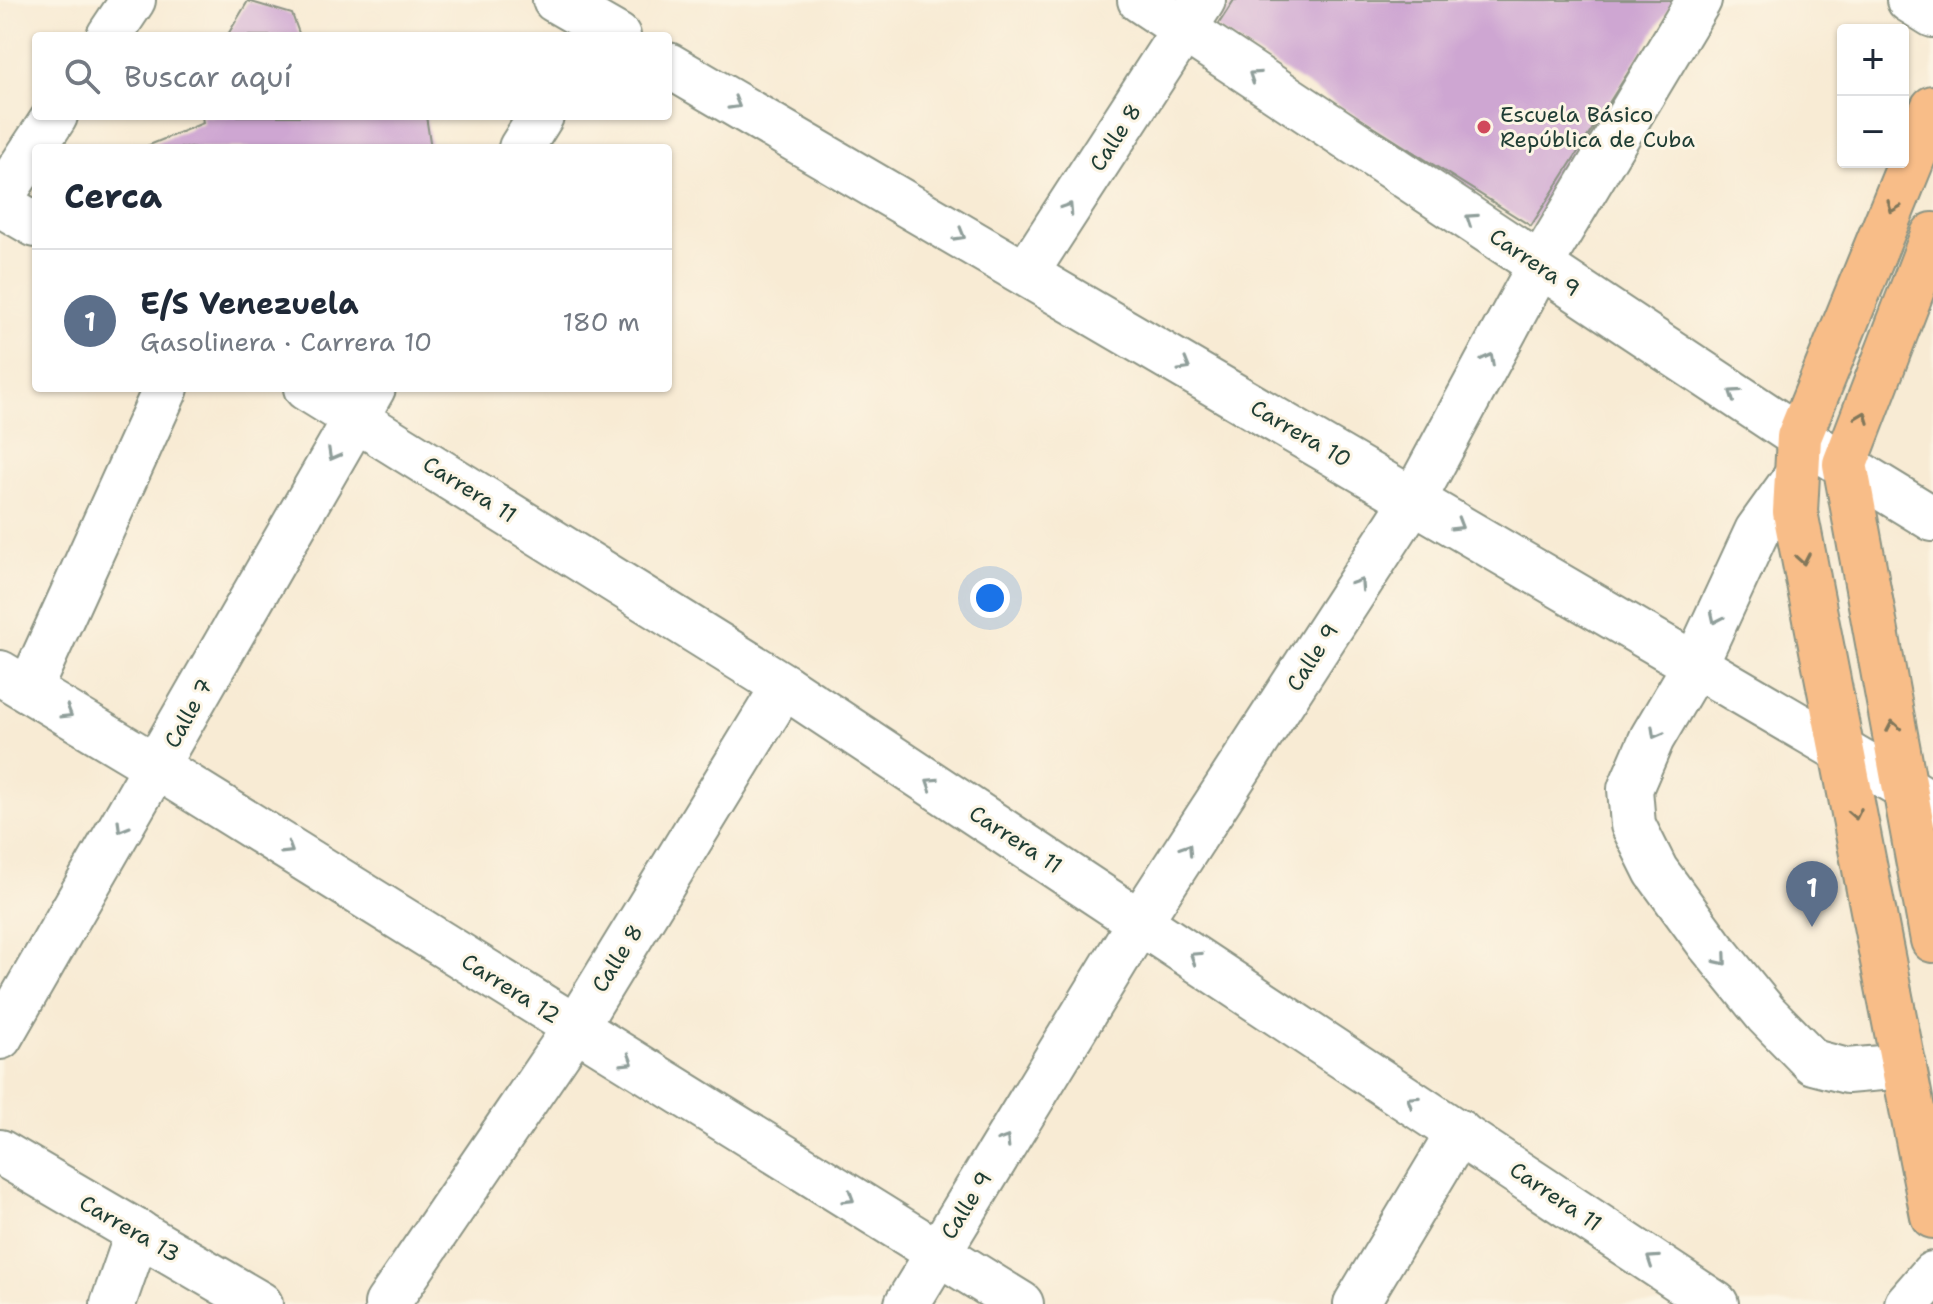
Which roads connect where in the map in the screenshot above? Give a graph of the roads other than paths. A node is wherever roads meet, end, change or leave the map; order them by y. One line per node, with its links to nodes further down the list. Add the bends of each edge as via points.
1 (133, 0): 9 (street)
2 (555, 0): 8 (street)
3 (1140, 0): 6 (street, Carrera 9)
4 (1699, 0): 20 (street, Calle 9)
5 (1909, 0): 7 (street)
6 (1194, 15): 20 (street, Carrera 9, one-way to 6); 21 (street, Calle 8, one-way to 6)
7 (1933, 15)
8 (605, 24)
9 (112, 32)
10 (672, 67): 21 (street, Carrera 10, one-way to 21)
11 (1933, 108): 25 (highway, one-way to 25)
12 (52, 120): 14 (street)
13 (538, 120): 15 (street)
14 (37, 144)
15 (524, 144)
16 (32, 152): 17 (street)
17 (0, 202): 18 (street)
18 (32, 222)
19 (1933, 235): 26 (highway, one-way to 19)
20 (1540, 265): 25 (street, Carrera 9, one-way to 20); 27 (street, Calle 9, one-way to 20)
21 (1026, 273): 27 (street, Carrera 10, one-way to 27)
22 (164, 392): 30 (street)
23 (321, 392): 24 (street, Carrera 11)
24 (364, 403): 31 (street, Carrera 11); 33 (street, Calle 7, one-way to 33)
25 (1797, 458): 26 (street, Carrera 9); 29 (street, one-way to 29); 32 (highway, one-way to 32, via 1795,512)
26 (1845, 464): 28 (street, Carrera 9); 34 (highway, one-way to 26)
27 (1414, 499): 29 (street, Carrera 10, one-way to 29); 35 (street, Calle 9, one-way to 27)
28 (1933, 519)
29 (1695, 665): 32 (street, Carrera 10); 39 (street, one-way to 39, via 1652,738 1630,789 1633,825 1656,871 1766,1014 1813,1062 1847,1071)
30 (14, 682): 33 (street, Carrera 12, one-way to 33)
31 (784, 686): 35 (street, Carrera 11, one-way to 31); 37 (street, Calle 8)
32 (1842, 751): 34 (street, Carrera 10); 39 (highway, one-way to 39)
33 (157, 767): 37 (street, Carrera 12, one-way to 37); 38 (street, Calle 7, one-way to 38)
34 (1919, 796): 36 (highway)
35 (1140, 921): 40 (street, Carrera 11, one-way to 35); 44 (street, Calle 9, one-way to 35)
36 (1933, 940)
37 (575, 1028): 44 (street, Carrera 12, one-way to 44); 48 (street, Calle 8)
38 (0, 1037)
39 (1904, 1066): 42 (highway)
40 (1459, 1132): 51 (street); 52 (street, Carrera 11, one-way to 40)
41 (0, 1152): 43 (street, Carrera 13)
42 (1933, 1216)
43 (138, 1232): 46 (street, Carrera 13); 47 (street)
44 (937, 1252): 49 (street, Calle 9); 50 (street, Carrera 12)
45 (1933, 1274): 53 (street)
46 (257, 1303)
47 (113, 1304)
48 (387, 1304)
49 (907, 1304)
50 (1021, 1304)
51 (1356, 1304)
52 (1716, 1304)
53 (1907, 1304)

